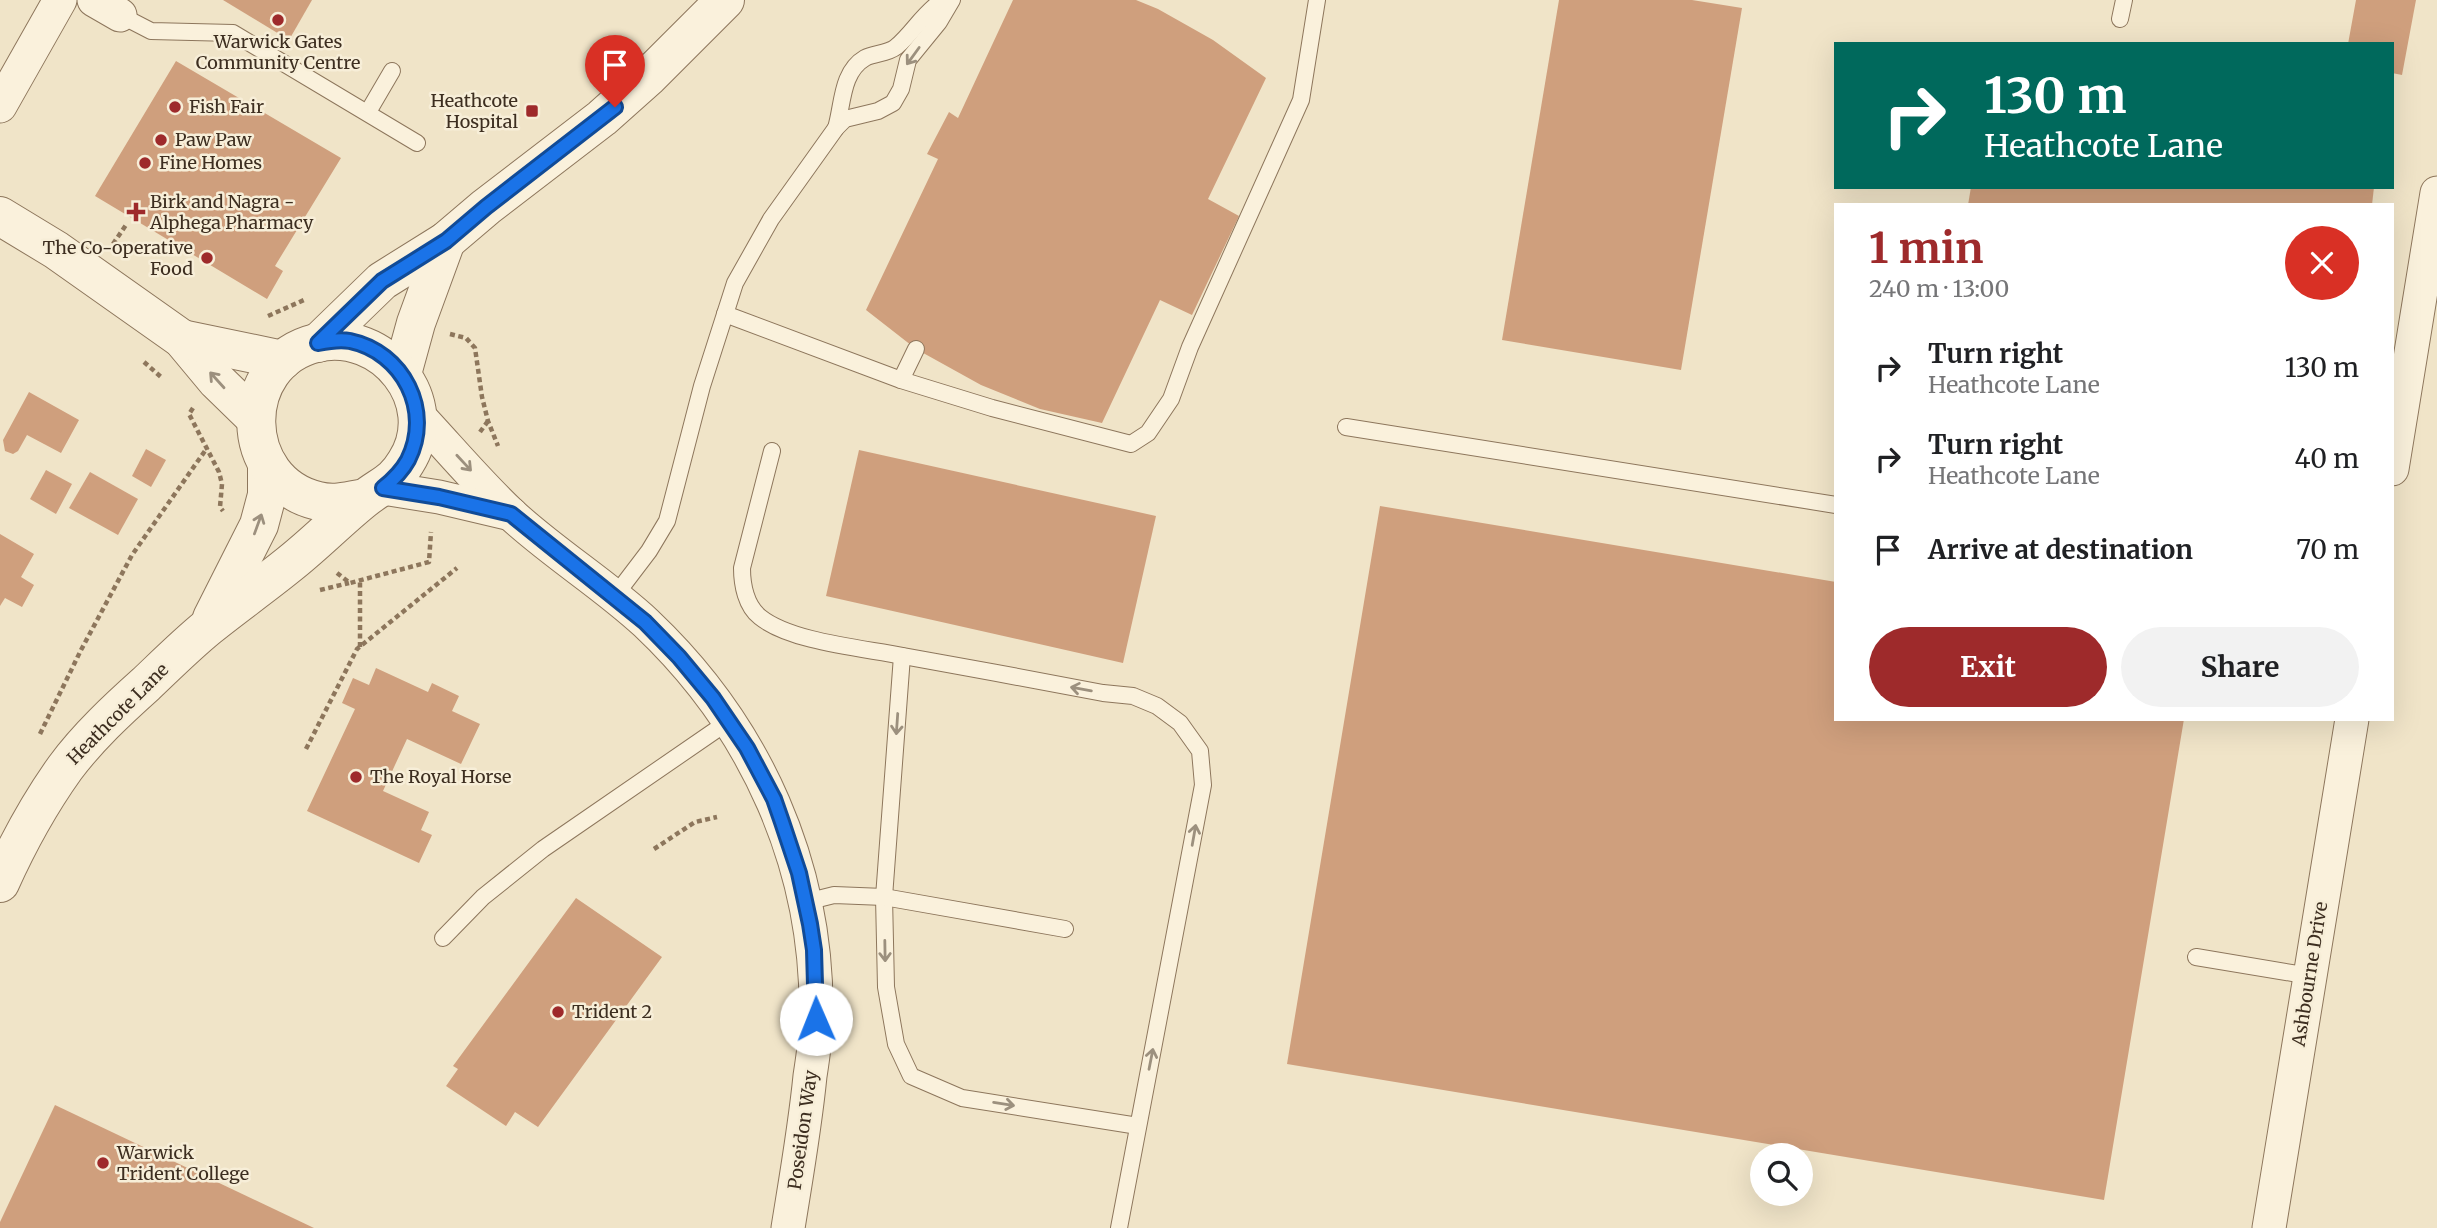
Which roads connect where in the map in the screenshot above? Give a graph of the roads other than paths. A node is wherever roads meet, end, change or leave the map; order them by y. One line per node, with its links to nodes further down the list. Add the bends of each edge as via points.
1 (60, 0): 10 (street)
2 (725, 0): 16 (street, Heathcote Lane, via 620,103)
3 (943, 0): 12 (lane, via 893,50 859,61 844,89)
4 (952, 0): 12 (lane, one-way to 12, via 908,60 893,103 845,119)
5 (1317, 0): 23 (lane, via 1301,100 1171,399 1148,433 1131,444)
6 (2124, 0): 8 (lane)
7 (107, 7): 11 (lane, via 151,31 233,33)
8 (2120, 19)
9 (392, 71): 11 (lane)
10 (0, 106)
11 (368, 112): 13 (lane)
12 (836, 128): 17 (lane, via 771,219 735,283)
13 (417, 143)
14 (2437, 193): 28 (street)
15 (0, 216): 18 (street, via 57,250)
16 (446, 241): 19 (street, Heathcote Lane, via 382,281); 22 (street, Heathcote Lane)
17 (725, 314): 23 (lane); 33 (lane, via 667,520)
18 (182, 339): 21 (street); 25 (street, one-way to 18)
19 (318, 343): 21 (street, Heathcote Lane); 22 (street, Heathcote Lane, via 351,341 375,350)
20 (916, 349): 23 (lane)
21 (283, 360): 25 (street, Heathcote Lane, via 267,378)
22 (402, 374): 24 (street, Heathcote Lane, via 414,396)
23 (901, 380)
24 (417, 414): 30 (street, Heathcote Lane, via 408,460 396,477); 32 (street, Poseidon Way, one-way to 32)
25 (255, 418): 29 (street, Heathcote Lane, via 259,448)
26 (1346, 428): 31 (lane)
27 (772, 451): 35 (lane, via 742,568 746,597 757,615 780,629)
28 (2394, 456)
29 (267, 464): 30 (street, Heathcote Lane, via 285,485 320,501 342,503); 34 (street, Heathcote Lane, one-way to 29, via 259,525 267,495)
30 (374, 493): 32 (street, Poseidon Way, via 439,497); 34 (street, Heathcote Lane)
31 (1834, 505)
32 (511, 514): 33 (street, Poseidon Way)
33 (614, 597): 36 (street, Poseidon Way, via 679,657)
34 (207, 628): 38 (street, Heathcote Lane, via 126,702 66,767)
35 (902, 656): 39 (lane, one-way to 39); 45 (lane, one-way to 35, via 1203,785 1200,751 1180,723 1133,696)
36 (729, 721): 40 (street, Poseidon Way, via 774,799); 42 (lane, via 543,849 483,897)
37 (2352, 721): 44 (street, Ashbourne Drive)
38 (0, 883)
39 (884, 897): 40 (lane, via 834,895); 41 (lane); 45 (lane, one-way to 45, via 886,987 896,1044 911,1076 962,1098)
40 (806, 902): 46 (street, Poseidon Way, via 814,950 816,1019)
41 (1065, 929)
42 (443, 938)
43 (2196, 957): 44 (lane)
44 (2310, 976): 48 (street, Ashbourne Drive)
45 (1138, 1126): 47 (lane)
46 (788, 1228)
47 (1119, 1228)
48 (2269, 1228)

